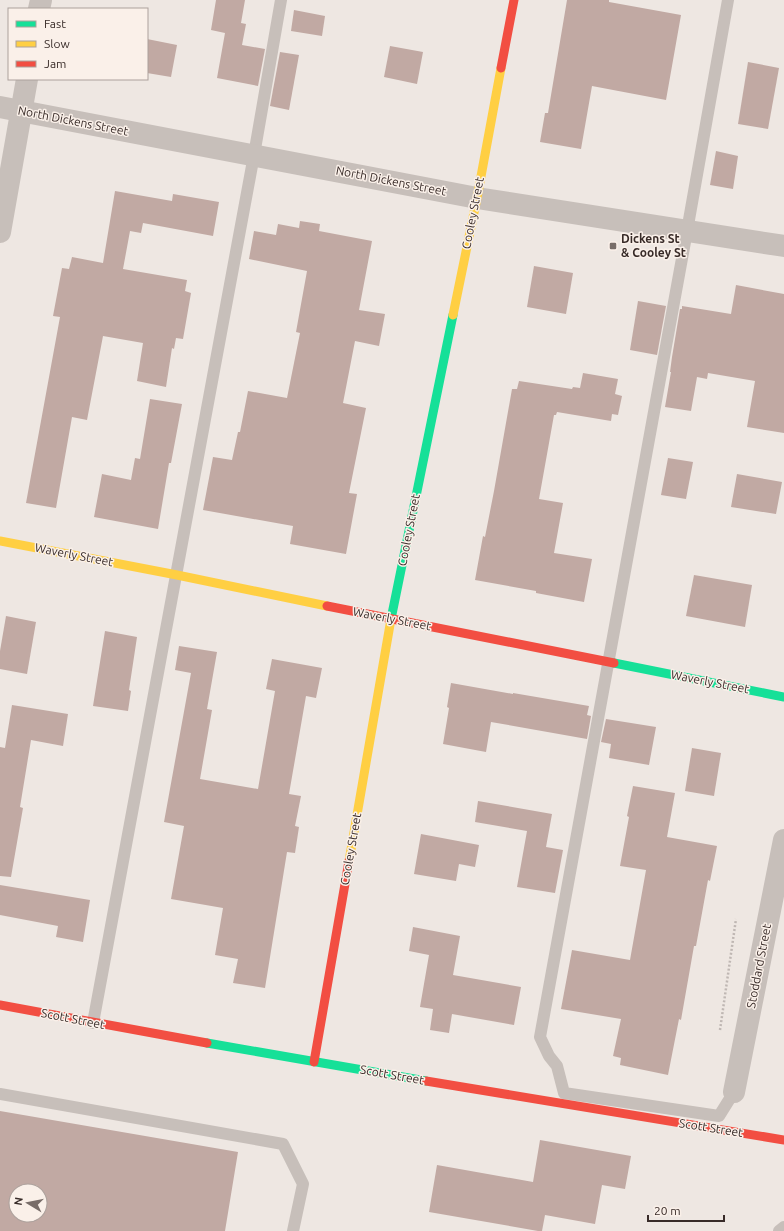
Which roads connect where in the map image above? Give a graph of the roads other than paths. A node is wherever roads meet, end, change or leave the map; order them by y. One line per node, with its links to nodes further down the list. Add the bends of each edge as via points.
1 (281, 0): 7 (lane)
2 (514, 0): 8 (street, Cooley Street)
3 (728, 0): 9 (lane)
4 (27, 80): 6 (street)
5 (0, 107): 6 (street, North Dickens Street)
6 (22, 111): 7 (street, North Dickens Street); 10 (street)
7 (254, 155): 8 (street, North Dickens Street); 13 (lane)
8 (477, 198): 9 (street, North Dickens Street); 14 (street, Cooley Street)
9 (687, 231): 11 (street, North Dickens Street); 15 (lane)
10 (0, 232)
11 (784, 246)
12 (0, 541): 13 (street, Waverly Street)
13 (177, 575): 14 (street, Waverly Street); 19 (lane)
14 (391, 619): 15 (street, Waverly Street); 20 (street, Cooley Street)
15 (608, 662): 16 (street, Waverly Street); 21 (lane, via 540,1037 557,1066 564,1093 719,1116)
16 (784, 697)
17 (784, 840): 21 (street, Stoddard Street)
18 (0, 1005): 19 (street, Scott Street)
19 (93, 1023): 20 (street, Scott Street)
20 (314, 1062): 23 (street, Scott Street)
21 (734, 1092)
22 (0, 1094): 25 (lane, via 282,1144 302,1184)
23 (784, 1140)
24 (784, 1228): 26 (lane)
25 (293, 1231)
26 (779, 1231)

